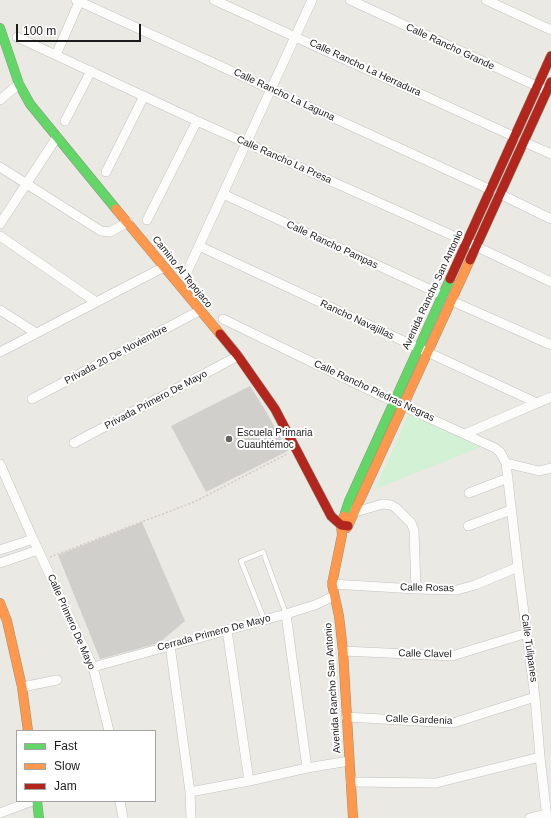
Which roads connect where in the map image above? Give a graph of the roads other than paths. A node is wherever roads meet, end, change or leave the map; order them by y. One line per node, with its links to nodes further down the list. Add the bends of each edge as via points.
1 (78, 0): 10 (street); 16 (street, Calle Rancho La Laguna)
2 (214, 0): 9 (street, Calle Rancho La Herradura)
3 (312, 0): 9 (street)
4 (350, 0): 15 (street, Calle Rancho Grande)
5 (486, 0): 7 (street)
6 (0, 28): 14 (street, Camino Al Tepojaco)
7 (551, 30)
8 (17, 37): 10 (street, Calle Rancho La Presa)
9 (295, 37): 16 (street); 23 (street, Calle Rancho La Herradura)
10 (56, 55): 12 (street, Calle Rancho La Presa)
11 (551, 56): 15 (street, Avenida Rancho San Antonio)
12 (91, 71): 18 (street, Calle Rancho La Presa); 20 (street)
13 (551, 82): 17 (street, Avenida Rancho San Antonio)
14 (19, 84): 19 (street); 22 (street, Camino Al Tepojaco, via 30,104)
15 (538, 87): 17 (street, Calle Rancho Grande); 23 (street, Avenida Rancho San Antonio)
16 (271, 89): 24 (street); 30 (street, Calle Rancho La Laguna)
17 (549, 92): 25 (street, Avenida Rancho San Antonio)
18 (144, 96): 21 (street, Calle Rancho La Presa); 28 (street)
19 (0, 100)
20 (65, 121)
21 (197, 121): 24 (street, Calle Rancho La Presa); 33 (street)
22 (57, 137): 29 (street); 34 (street, Camino Al Tepojaco)
23 (515, 137): 30 (street, Avenida Rancho San Antonio)
24 (246, 142): 31 (street); 37 (street, Calle Rancho La Presa)
25 (524, 142): 26 (street); 30 (street, Avenida Rancho San Antonio)
26 (551, 154)
27 (0, 167): 29 (street)
28 (106, 172)
29 (26, 184): 34 (street, via 101,231 110,232); 35 (street)
30 (495, 192): 32 (street, Calle Rancho La Laguna); 37 (street, Avenida Rancho San Antonio); 39 (street, Avenida Rancho San Antonio)
31 (223, 194): 38 (street); 43 (street, Calle Rancho Pampas)
32 (551, 219)
33 (147, 220)
34 (128, 222): 40 (street, Camino Al Tepojaco)
35 (0, 224)
36 (0, 236): 45 (street)
37 (467, 242): 39 (street, Calle Rancho La Presa); 43 (street, Avenida Rancho San Antonio)
38 (199, 246): 41 (street); 51 (street, Rancho Navajillas)
39 (476, 247): 42 (street, Calle Rancho La Presa); 44 (street, Avenida Rancho San Antonio)
40 (164, 267): 45 (street); 47 (street, Camino Al Tepojaco)
41 (186, 274)
42 (551, 282)
43 (442, 295): 51 (street, Avenida Rancho San Antonio)
44 (452, 301): 50 (street); 53 (street, Avenida Rancho San Antonio)
45 (96, 302): 49 (street)
46 (0, 310): 49 (street)
47 (200, 311): 54 (street, Camino Al Tepojaco); 56 (street, Privada 20 De Noviembre)
48 (223, 319): 57 (street, Calle Rancho Piedras Negras)
49 (36, 333): 52 (street)
50 (551, 345)
51 (418, 348): 53 (street, Rancho Navajillas); 57 (street, Avenida Rancho San Antonio)
52 (0, 352)
53 (428, 352): 58 (street, Rancho Navajillas); 59 (street, Avenida Rancho San Antonio)
54 (238, 356): 61 (street, Privada Primero De Mayo); 69 (street, Camino Al Tepojaco, via 275,409 331,516)
55 (551, 397): 58 (street)
56 (32, 399)
57 (394, 402): 59 (street, Calle Rancho Piedras Negras); 68 (street, Avenida Rancho San Antonio)
58 (537, 403): 60 (street)
59 (404, 406): 60 (street, Calle Rancho Piedras Negras); 68 (street, Avenida Rancho San Antonio)
60 (465, 434): 62 (street, Calle Rancho Piedras Negras, via 495,448)
61 (74, 444)
62 (506, 463): 64 (street, via 539,471); 65 (street)
63 (0, 464): 71 (street, Calle Primero De Mayo)
64 (551, 468)
65 (508, 478): 66 (street); 67 (street, Calle Tulipanes)
66 (469, 493)
67 (511, 510): 70 (street); 75 (street, Calle Tulipanes)
68 (350, 511): 69 (street, Avenida Rancho San Antonio); 77 (street, via 382,504 391,505 411,523 414,530)
69 (345, 526): 76 (street, Avenida Rancho San Antonio)
70 (468, 526)
71 (33, 539): 72 (street); 73 (street, Calle Primero De Mayo)
72 (0, 550)
73 (38, 550): 74 (street); 87 (street, Calle Primero De Mayo)
74 (0, 563)
75 (518, 567): 77 (street, Calle Rosas, via 457,590); 84 (street, Calle Tulipanes)
76 (332, 584): 77 (street, Calle Rosas); 78 (street, Avenida Rancho San Antonio)
77 (416, 589)
78 (334, 596): 80 (street, Cerrada Primero De Mayo); 86 (street, Avenida Rancho San Antonio)
79 (0, 603): 82 (street)
80 (286, 614): 81 (street, Cerrada Primero De Mayo); 81 (lane, via 263,552 241,561); 96 (street)
81 (264, 619): 83 (street, Cerrada Primero De Mayo)
82 (4, 622): 89 (street)
83 (227, 630): 85 (street, Cerrada Primero De Mayo); 97 (street)
84 (527, 633): 86 (street, Calle Clavel, via 452,656); 90 (street, Calle Tulipanes)
85 (170, 645): 87 (street, Cerrada Primero De Mayo); 99 (street)
86 (343, 651): 91 (street, Avenida Rancho San Antonio)
87 (93, 667): 93 (street, Calle Primero De Mayo)
88 (57, 680): 89 (street)
89 (22, 687): 92 (street)
90 (535, 697): 91 (street, Calle Gardenia, via 453,723); 94 (street, Calle Tulipanes)
91 (346, 716): 95 (street, Avenida Rancho San Antonio)
92 (28, 730)
93 (109, 730)
94 (540, 757): 98 (street, via 436,783); 104 (street, Calle Tulipanes)
95 (349, 761): 96 (street); 98 (street, Avenida Rancho San Antonio)
96 (307, 768): 97 (street)
97 (249, 782): 99 (street)
98 (351, 782): 108 (street, Avenida Rancho San Antonio)
99 (190, 792): 107 (street)
100 (29, 802): 103 (street)
101 (37, 802): 105 (street)
102 (120, 802): 106 (street)
103 (0, 813)
104 (546, 816): 109 (street)
105 (38, 818)
106 (123, 818)
107 (191, 818)
108 (353, 818)
109 (530, 818)

